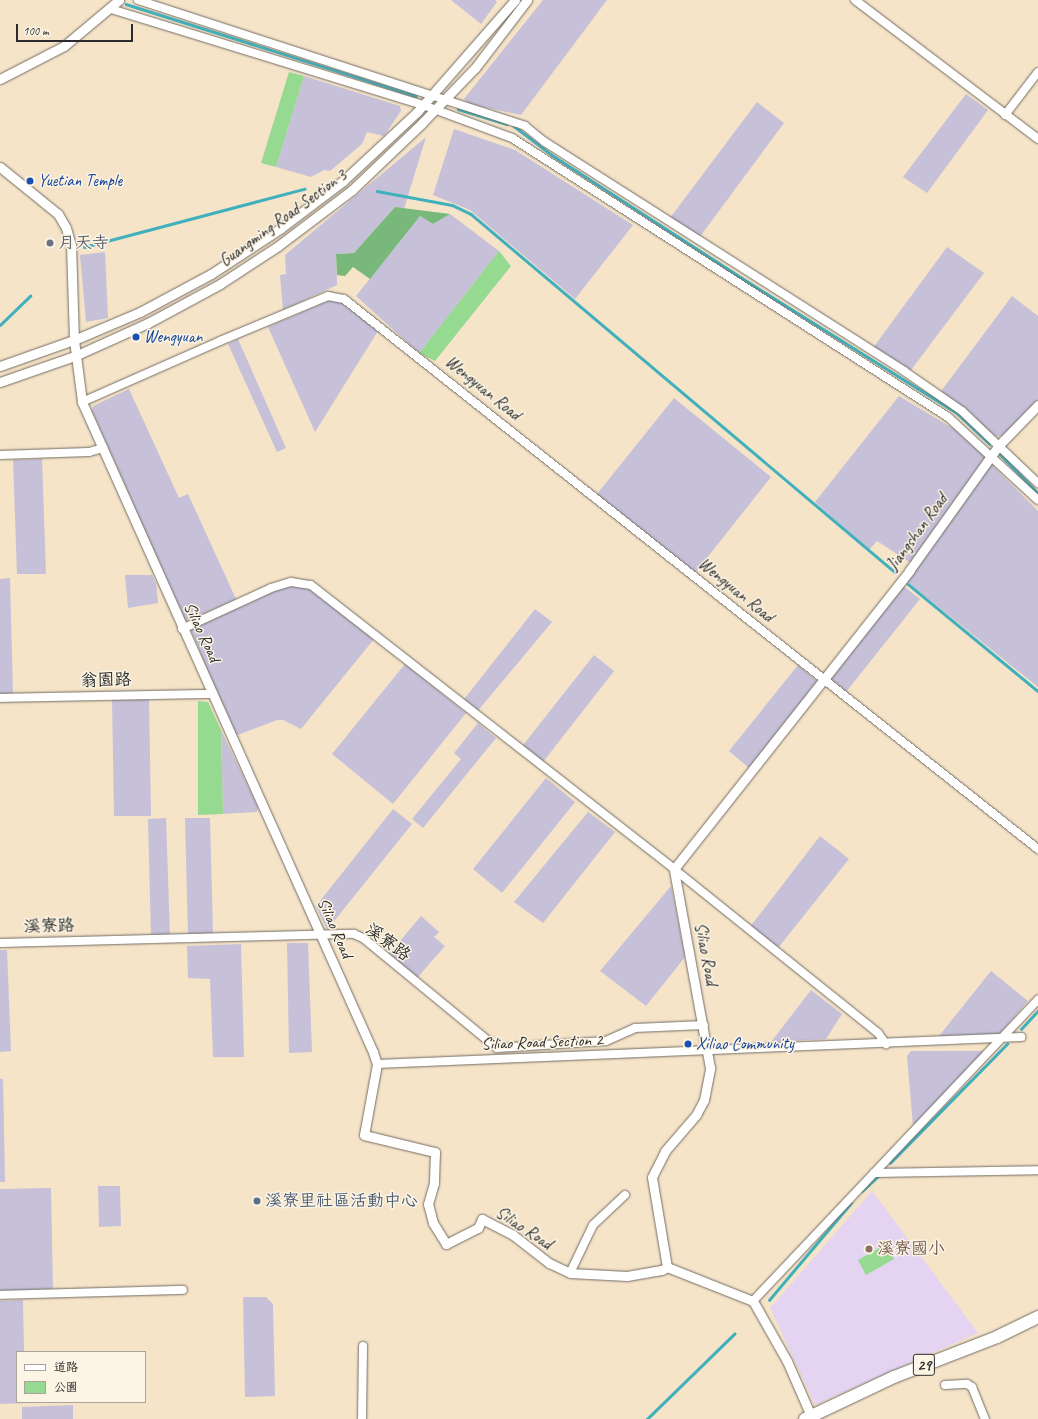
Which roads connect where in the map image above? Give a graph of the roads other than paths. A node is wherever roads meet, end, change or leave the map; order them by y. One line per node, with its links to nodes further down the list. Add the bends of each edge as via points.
1 (119, 0): 6 (street)
2 (138, 0): 9 (street)
3 (516, 0): 9 (street, Guangming Road Section 3)
4 (527, 0): 10 (street, Guangming Road Section 3, via 475,68)
5 (855, 0): 13 (street)
6 (111, 9): 8 (street, via 64,46); 11 (street)
7 (1038, 72): 13 (street)
8 (0, 79)
9 (433, 95): 10 (street); 11 (street, Guangming Road Section 3)
10 (446, 99): 12 (street, Guangming Road Section 3); 22 (street, via 525,126 546,142 904,371 962,411)
11 (423, 105): 12 (street); 16 (street, Guangming Road Section 3, via 343,181 281,228 211,274 140,312)
12 (435, 110): 17 (street, Guangming Road Section 3, via 352,190 278,246 186,303); 25 (street, via 512,138 948,417)
13 (1005, 115): 14 (street)
14 (1038, 140)
15 (0, 167): 16 (street, via 58,214 66,228 70,245)
16 (74, 340): 17 (street, Siliao Road); 18 (street, Guangming Road Section 3)
17 (77, 355): 19 (street, Guangming Road Section 3); 20 (street, Siliao Road)
18 (0, 366)
19 (0, 382)
20 (82, 402): 23 (street, Siliao Road); 29 (street, Wengyuan Road, via 220,341 328,296 336,296 350,304)
21 (1038, 405): 22 (street, Jiangshan Road)
22 (999, 445): 25 (street, Jiangshan Road); 26 (street)
23 (103, 448): 24 (street, via 89,452); 28 (street, Siliao Road)
24 (0, 455)
25 (992, 456): 27 (street); 29 (street, Jiangshan Road, via 909,571)
26 (1038, 483)
27 (1038, 500)
28 (182, 628): 30 (street, Siliao Road); 33 (street, via 271,588 291,582 311,585)
29 (824, 680): 32 (street); 33 (street)
30 (213, 694): 31 (street, 翁園路); 34 (street, Siliao Road)
31 (0, 698)
32 (1038, 849)
33 (674, 869): 37 (street, Siliao Road); 40 (street, via 878,1033)
34 (321, 934): 35 (street, 溪寮路); 37 (street, 溪寮路, via 354,934 363,938 497,1048 606,1042 635,1028); 42 (street, Siliao Road)
35 (0, 943)
36 (1038, 1000): 39 (street)
37 (704, 1025): 41 (street, Siliao Road)
38 (1021, 1037): 39 (street, Siliao Road Section 2)
39 (1002, 1038): 40 (street, Siliao Road Section 2); 44 (street)
40 (886, 1044): 41 (street, Siliao Road Section 2, via 722,1052)
41 (708, 1048): 42 (street, Siliao Road Section 2, via 583,1057); 46 (street, Siliao Road, via 710,1068 704,1100 696,1115 665,1151 652,1176)
42 (377, 1064): 47 (street, Siliao Road, via 364,1135 435,1152 434,1183 428,1204 433,1223 446,1244 478,1228 482,1219 513,1236 549,1263)
43 (1038, 1170): 44 (street)
44 (874, 1173): 50 (street)
45 (625, 1194): 47 (street, via 593,1225)
46 (667, 1267): 47 (street, Siliao Road, via 627,1276); 50 (street)
47 (570, 1273)
48 (183, 1290): 49 (street)
49 (0, 1295)
50 (753, 1301): 54 (street, via 787,1361)
51 (1038, 1317): 54 (main road, 29, via 997,1337 894,1377)
52 (363, 1346): 55 (street)
53 (945, 1385): 56 (street, via 967,1384 972,1387)
54 (808, 1418)
55 (362, 1419)
56 (985, 1419)

